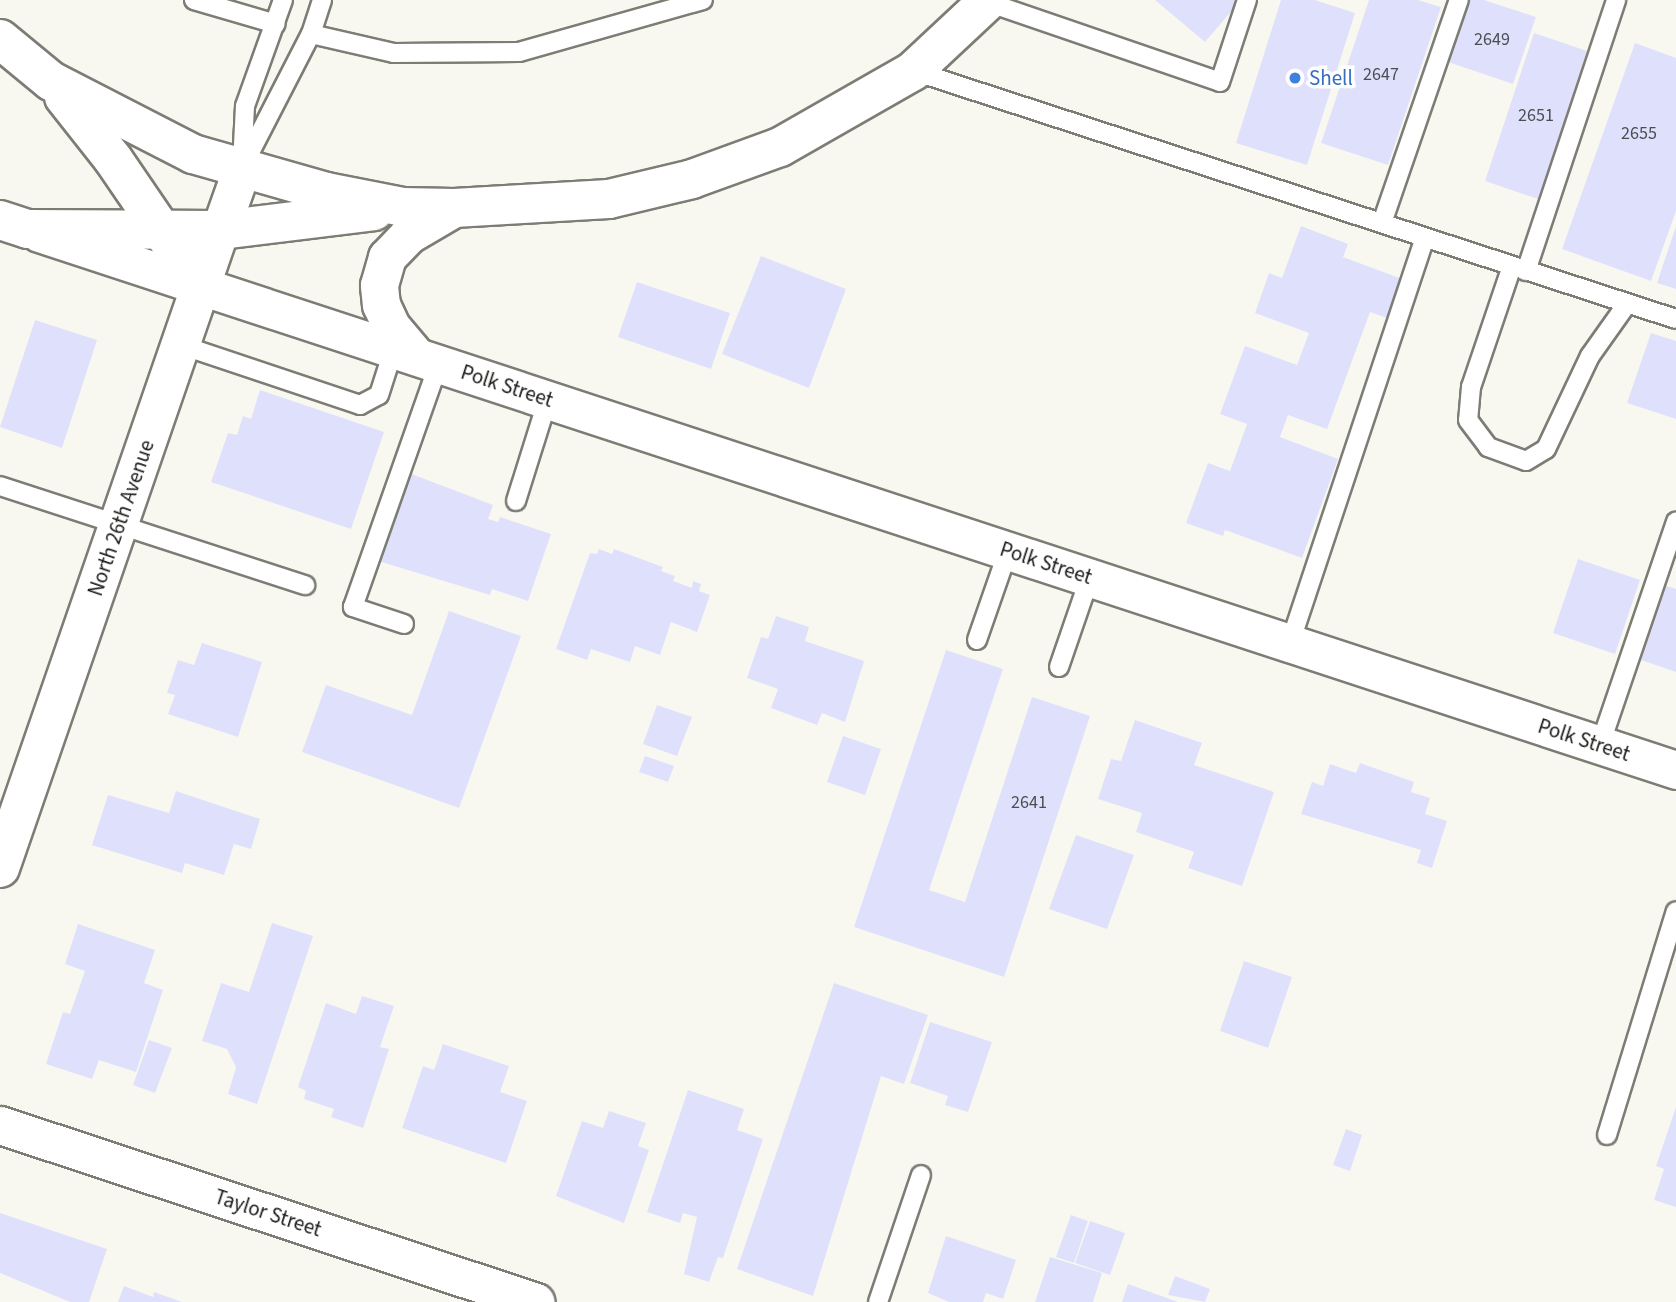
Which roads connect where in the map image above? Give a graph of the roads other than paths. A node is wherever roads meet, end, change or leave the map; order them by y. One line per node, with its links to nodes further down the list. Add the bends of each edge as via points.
1 (194, 0): 9 (lane)
2 (283, 0): 9 (lane, North 26th Avenue)
3 (322, 0): 10 (lane, North 26th Avenue)
4 (703, 0): 10 (lane, via 519,52 394,53)
5 (1247, 0): 8 (lane, via 1220,82)
6 (1459, 0): 17 (lane)
7 (1616, 0): 22 (lane)
8 (988, 1): 12 (main road)
9 (276, 24): 14 (lane, North 26th Avenue, via 245,106)
10 (311, 34): 14 (lane, North 26th Avenue)
11 (0, 39): 13 (main road)
12 (913, 71): 16 (main road, via 779,147 692,179 610,199); 17 (lane)
13 (51, 81): 14 (main road, via 143,132 193,154); 19 (main road)
14 (242, 168): 15 (main road); 20 (street, North 26th Avenue)
15 (402, 207): 16 (main road); 20 (main road, via 269,228)
16 (454, 208): 27 (street, via 408,235 387,257 379,285 381,305 391,326)
17 (1382, 223): 21 (lane)
18 (14, 224): 19 (main road); 23 (street, Polk Street)
19 (164, 230): 20 (main road); 23 (main road)
20 (220, 230): 23 (main road, North 26th Avenue)
21 (1425, 238): 22 (lane); 38 (lane)
22 (1519, 268): 24 (lane); 24 (lane, via 1471,387 1468,420 1488,447 1526,461 1546,449 1590,356)
23 (201, 288): 26 (main road, North 26th Avenue); 27 (street, Polk Street)
24 (1628, 304): 25 (lane)
25 (1676, 320)
26 (181, 345): 27 (lane, via 360,405 379,395); 32 (main road, North 26th Avenue)
27 (416, 356): 28 (street, Polk Street); 36 (lane, via 353,607)
28 (548, 399): 30 (lane); 33 (street, Polk Street)
29 (0, 486): 32 (lane)
30 (516, 501)
31 (1676, 522): 40 (lane)
32 (119, 526): 35 (lane); 42 (main road, North 26th Avenue)
33 (1008, 551): 34 (street, Polk Street); 37 (lane)
34 (1090, 577): 38 (street, Polk Street); 39 (lane)
35 (305, 585)
36 (404, 624)
37 (977, 640)
38 (1290, 643): 40 (street, Polk Street)
39 (1059, 667)
40 (1600, 745): 41 (street, Polk Street)
41 (1676, 770)
42 (0, 867)
43 (1676, 911): 45 (lane)
44 (0, 1125): 47 (street, Taylor Street)
45 (1606, 1135)
46 (921, 1175): 48 (lane)
47 (536, 1302)
48 (878, 1302)

